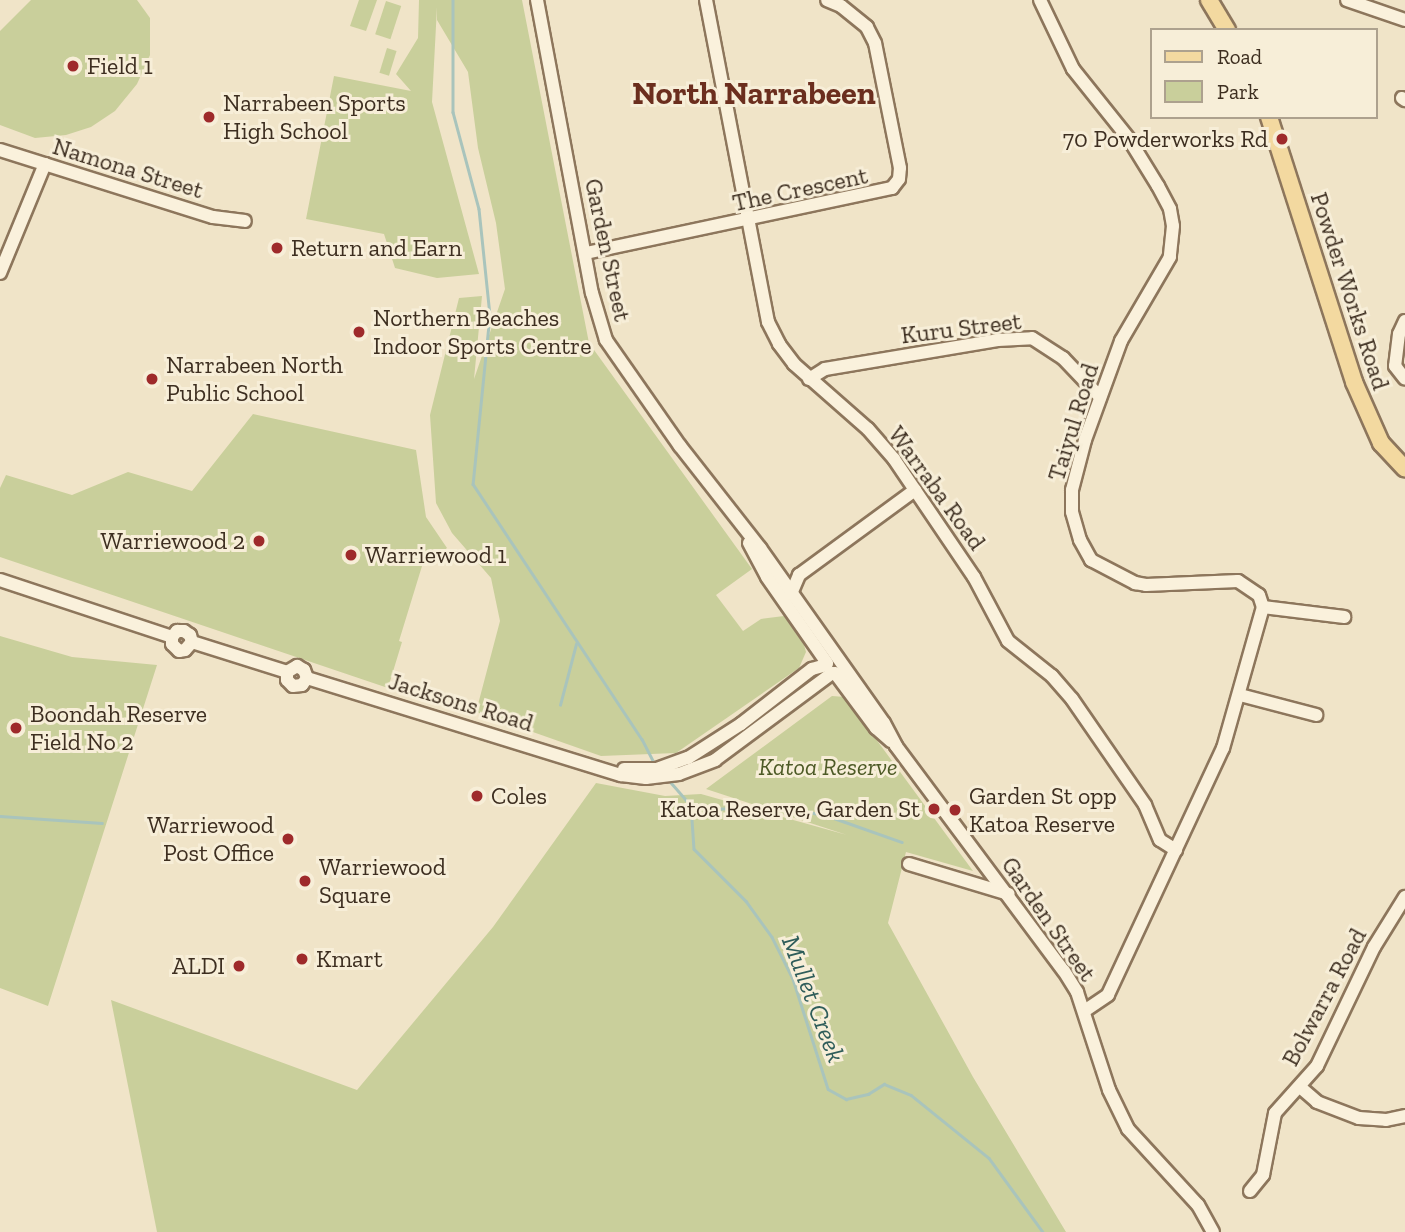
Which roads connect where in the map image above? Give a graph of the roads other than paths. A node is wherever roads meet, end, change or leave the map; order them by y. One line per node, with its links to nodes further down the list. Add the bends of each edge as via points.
1 (537, 0): 14 (street, Garden Street)
2 (706, 0): 13 (street, Warraba Road)
3 (827, 0): 13 (street, The Crescent, via 849,12 872,35 899,179 885,192)
4 (1040, 0): 19 (street, Taiyul Road, via 1073,69 1129,139 1158,186 1173,226 1170,257 1121,341)
5 (1209, 0): 8 (main road)
6 (1347, 0): 7 (street)
7 (1405, 20)
8 (1226, 28)
9 (1270, 119): 20 (main road, Powder Works Road, via 1358,392 1381,443)
10 (0, 150): 11 (street, Namona Street)
11 (45, 164): 12 (street, Namona Street, via 213,217); 15 (street)
12 (245, 221)
13 (747, 222): 14 (street, The Crescent); 17 (street, Warraba Road, via 768,322)
14 (586, 253): 22 (street, Garden Street, via 606,340)
15 (0, 272)
16 (1405, 321): 18 (street, via 1395,366)
17 (809, 379): 19 (street, Kuru Street, via 825,369 1032,338 1063,358); 21 (street, Warraba Road, via 868,429)
18 (1405, 379)
19 (1100, 397): 27 (street, Taiyul Road, via 1072,491 1072,512 1091,560 1146,585 1238,580 1259,595)
20 (1405, 469)
21 (915, 490): 24 (street); 33 (street, Warraba Road, via 974,577 1008,640 1072,699 1145,805 1160,840)
22 (731, 513): 23 (street, Garden Street); 29 (street, Garden Street, via 767,577)
23 (777, 574): 24 (street); 26 (street, Garden Street)
24 (799, 575): 26 (street)
25 (0, 580): 32 (street, Jacksons Road, via 172,637 178,651 192,642 287,672 297,666 307,678 603,769 645,774)
26 (791, 594): 29 (street, Garden Street)
27 (1263, 607): 28 (street); 30 (street)
28 (1344, 617)
29 (831, 665): 32 (street, Jacksons Road, via 812,669); 32 (street, Jacksons Road, via 715,760); 35 (street, Garden Street)
30 (1240, 695): 31 (street); 33 (street, via 1223,748)
31 (1316, 715)
32 (675, 770)
33 (1177, 850): 37 (street, via 1108,995)
34 (909, 864): 35 (street)
35 (1009, 894): 37 (street, Garden Street, via 1064,971)
36 (1405, 897): 38 (street, Bolwarra Road, via 1374,947 1317,1066)
37 (1084, 1011): 41 (street, Garden Street, via 1109,1090 1128,1129 1198,1205)
38 (1300, 1087): 39 (street, via 1317,1102 1359,1118); 40 (street, Bolwarra Road, via 1275,1112 1263,1175)
39 (1405, 1116)
40 (1250, 1191)
41 (1213, 1232)

